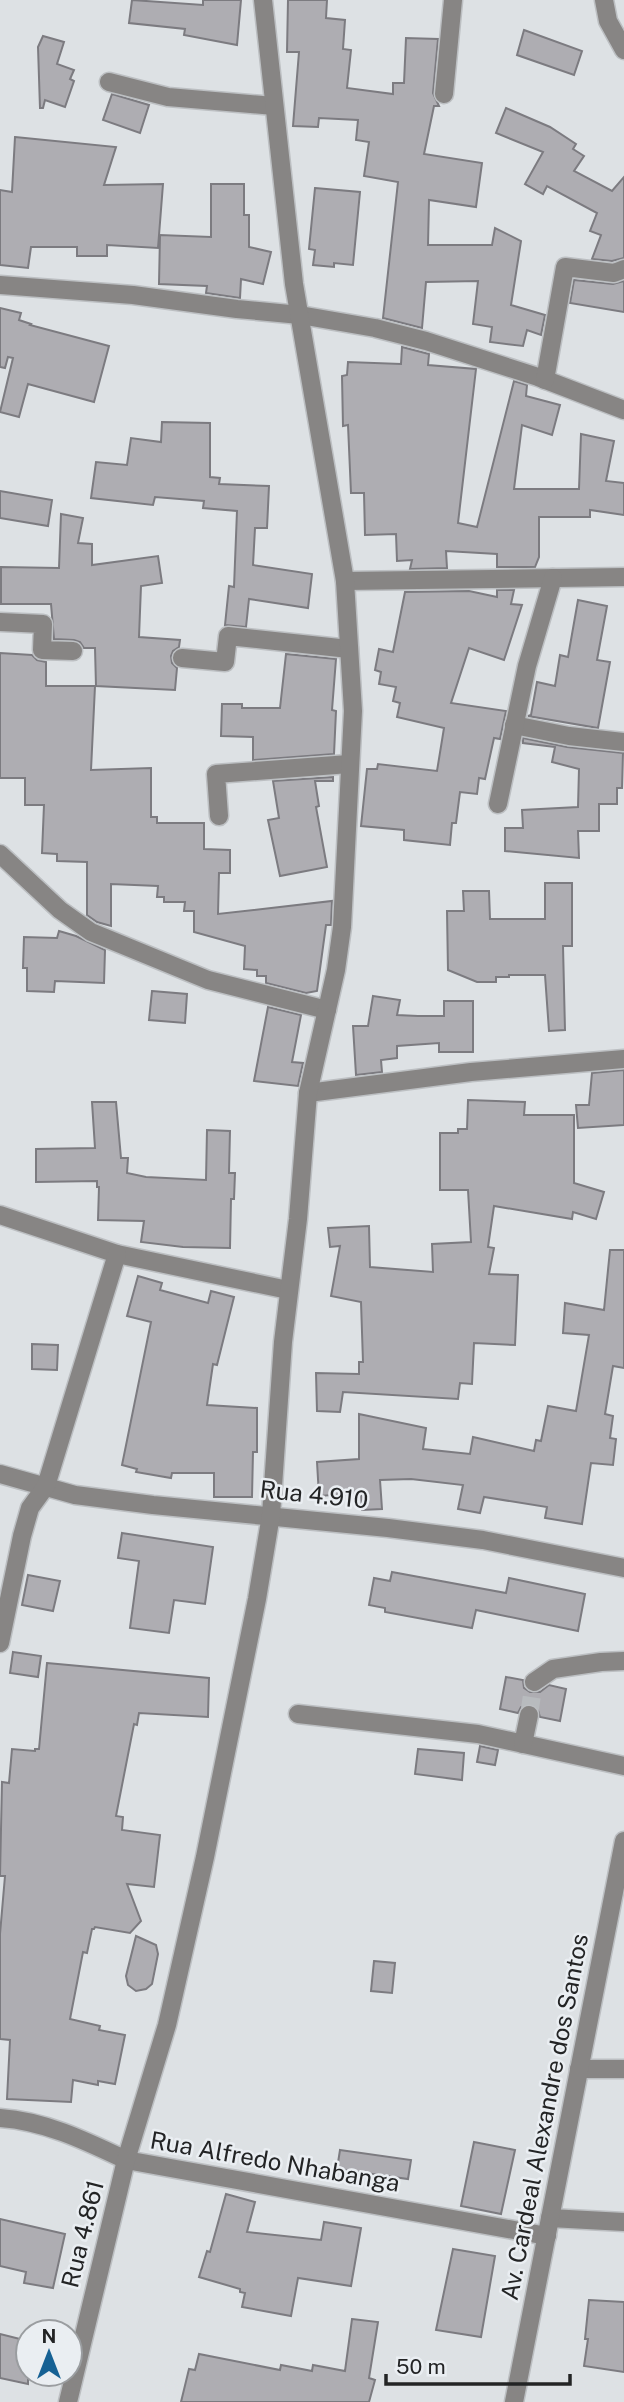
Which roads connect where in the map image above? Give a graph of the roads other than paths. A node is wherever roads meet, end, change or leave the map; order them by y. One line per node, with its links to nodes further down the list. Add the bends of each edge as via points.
1 (263, 0): 7 (street, Rua 4.861)
2 (453, 0): 6 (street)
3 (604, 0): 4 (street, via 608,21)
4 (624, 50)
5 (109, 82): 7 (street, via 168,97)
6 (444, 94)
7 (274, 106): 10 (street, Rua 4.861)
8 (624, 269): 11 (street, via 614,273 565,267)
9 (0, 285): 10 (street)
10 (300, 315): 11 (street, via 426,341); 15 (street, Rua 4.861)
11 (545, 380): 12 (street)
12 (624, 410)
13 (553, 578): 14 (street); 15 (street); 20 (street)
14 (624, 578)
15 (345, 581): 17 (street, Rua 4.861)
16 (0, 622): 18 (street, via 43,624 42,650)
17 (349, 649): 19 (street, via 228,636 225,662); 22 (street, Rua 4.861, via 353,711)
18 (73, 652)
19 (182, 658)
20 (514, 725): 21 (street); 23 (street)
21 (624, 742)
22 (349, 764): 24 (street, via 216,774); 26 (street, Rua 4.861, via 342,927)
23 (498, 804)
24 (219, 816)
25 (0, 854): 26 (street, via 60,910 92,932 208,979)
26 (327, 1010): 28 (street, Rua 4.861)
27 (624, 1059): 28 (street)
28 (308, 1093): 31 (street, Rua 4.861)
29 (0, 1215): 30 (street)
30 (117, 1254): 31 (street); 33 (street)
31 (288, 1290): 34 (street, Rua 4.861)
32 (0, 1474): 33 (street, Rua 4.910)
33 (46, 1486): 34 (street, Rua 4.910, via 75,1495); 36 (street, via 30,1508)
34 (271, 1515): 35 (street, Rua 4.910, via 483,1541); 47 (street, Rua 4.861, via 205,1857 167,2025)
35 (624, 1567)
36 (0, 1643)
37 (624, 1661): 38 (street, via 553,1670)
38 (534, 1682)
39 (298, 1714): 41 (street, via 478,1734)
40 (529, 1715): 41 (street)
41 (523, 1744): 42 (street)
42 (624, 1766)
43 (624, 1841): 44 (street, Av. Cardeal Alexandre dos Santos)
44 (579, 2069): 45 (street); 49 (street, Av. Cardeal Alexandre dos Santos)
45 (624, 2069)
46 (0, 2118): 47 (street, Rua Alfredo Nhabanga, via 71,2134)
47 (126, 2160): 49 (street, Rua Alfredo Nhabanga); 50 (street, Rua 4.861)
48 (624, 2221): 49 (street, Rua Alfredo Nhabanga)
49 (549, 2227): 51 (street, Av. Cardeal Alexandre dos Santos)
50 (68, 2402)
51 (514, 2402)

